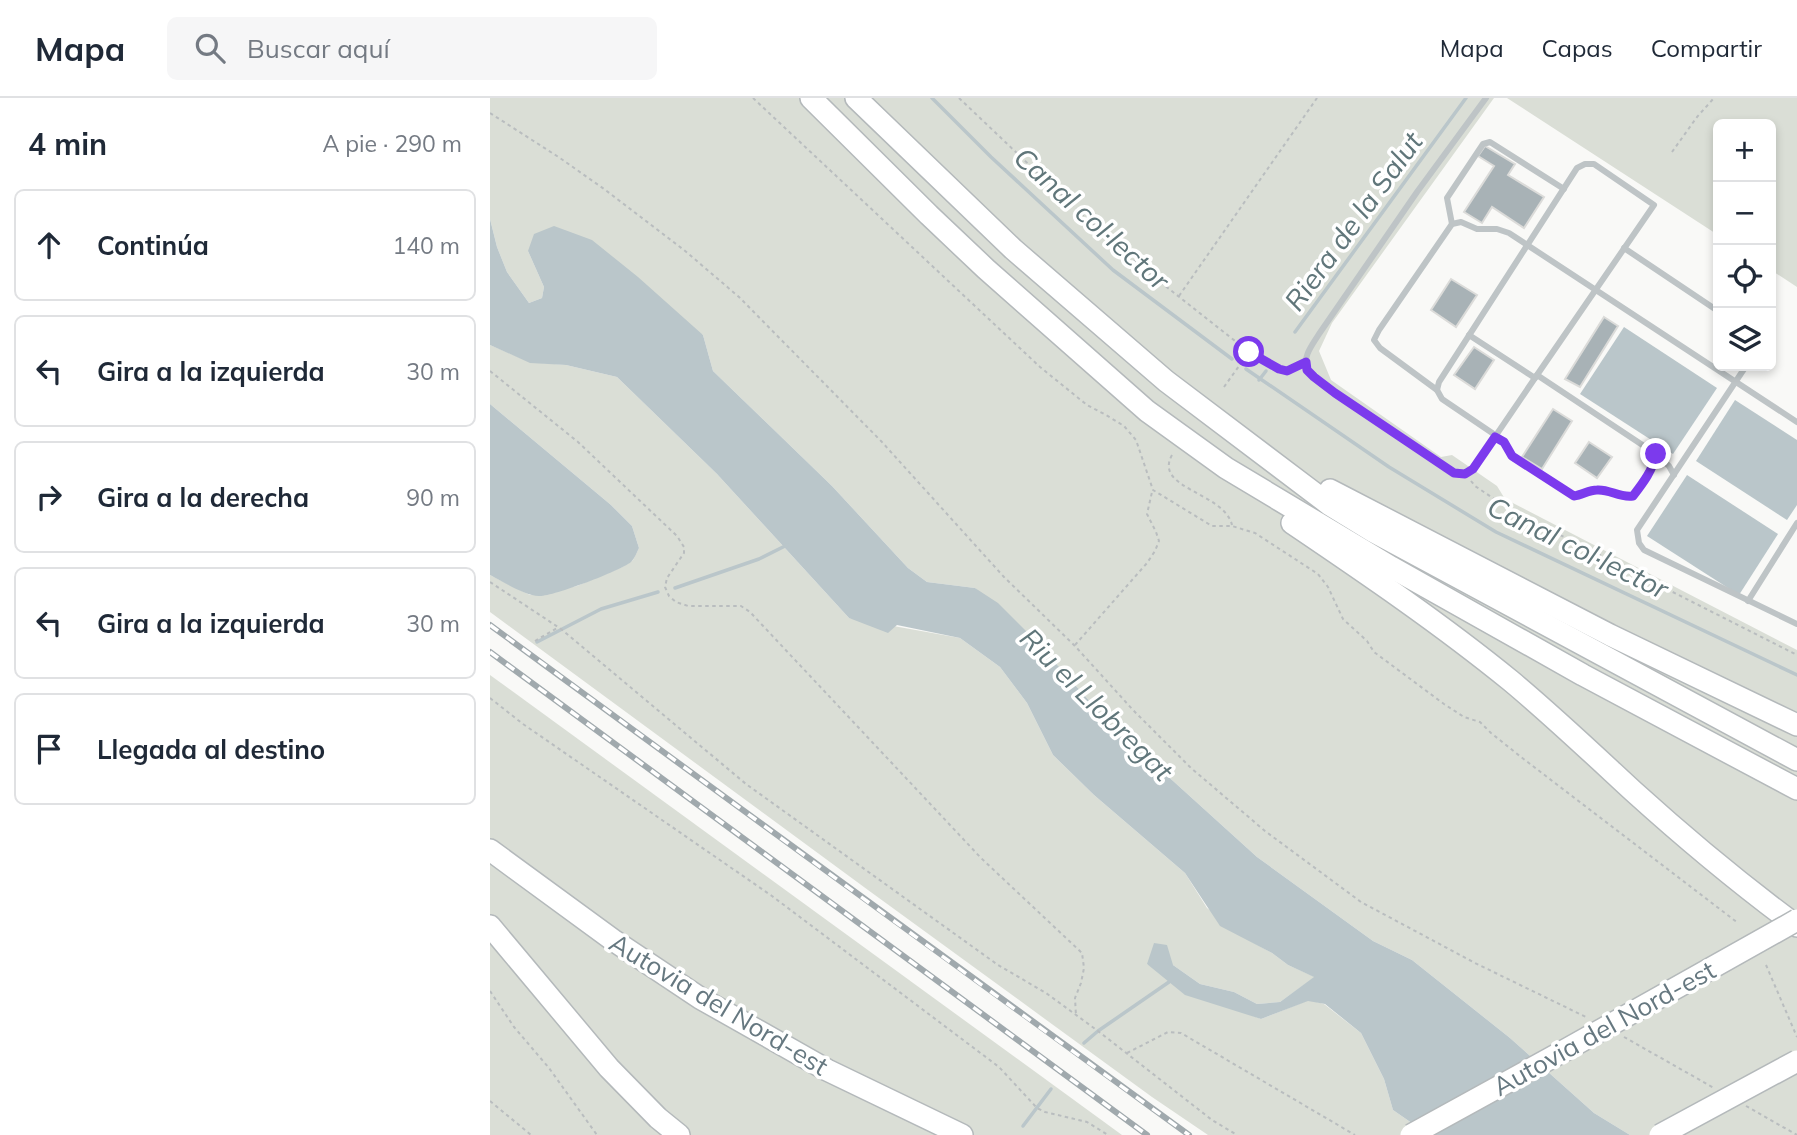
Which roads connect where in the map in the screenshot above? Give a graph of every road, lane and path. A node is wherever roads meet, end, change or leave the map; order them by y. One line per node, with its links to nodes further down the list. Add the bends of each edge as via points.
1 (753, 98): 34 (path, via 1040,367 1087,405 1124,426 1136,440)
2 (811, 98): 31 (highway, via 986,269 1147,411)
3 (856, 98): 30 (highway, via 1013,249 1166,381)
4 (959, 98): 15 (path)
5 (1317, 98): 15 (path)
6 (1486, 98): 19 (lane, via 1318,334)
7 (1714, 98): 9 (path)
8 (490, 113): 42 (path, via 622,202 739,297)
9 (1672, 152)
10 (1564, 189): 11 (lane, via 1490,142 1483,144 1447,198); 12 (lane); 13 (lane, via 1577,168 1594,164 1654,205)
11 (1452, 224): 12 (lane, via 1497,229); 25 (lane, via 1374,340)
12 (1527, 245): 14 (lane); 17 (lane)
13 (1624, 248): 14 (lane); 16 (lane)
14 (1595, 290): 22 (lane); 23 (lane)
15 (1179, 297): 18 (path)
16 (1714, 308)
17 (1469, 335): 22 (lane); 25 (lane)
18 (1249, 353): 19 (path, via 1287,371); 24 (path)
19 (1306, 362): 32 (lane, via 1307,370 1335,393 1454,473)
20 (490, 371): 55 (path, via 578,442 677,536 684,553 667,578 669,596 688,606 741,606 750,612 981,858 1082,953)
21 (1743, 371): 23 (lane)
22 (1536, 377): 27 (lane); 28 (lane)
23 (1735, 382): 26 (lane); 33 (lane)
24 (1224, 387)
25 (1437, 390): 27 (lane, via 1442,399)
26 (1797, 422)
27 (1495, 437): 28 (lane, via 1512,456 1574,496 1596,489 1623,498 1633,496); 32 (lane)
28 (1656, 454): 33 (lane)
29 (1172, 455): 36 (path, via 1170,475 1219,505)
30 (1274, 462): 45 (highway, via 1610,635); 46 (highway, via 1374,532)
31 (1226, 468): 47 (highway, via 1583,676); 52 (highway, via 1274,511 1385,586 1510,681 1681,833)
32 (1465, 474): 43 (path, via 1509,509)
33 (1674, 475): 38 (lane, via 1637,530 1639,543 1644,550)
34 (1153, 490): 36 (path, via 1212,526); 42 (path, via 1147,514 1158,541 1155,551)
35 (1797, 523): 38 (lane)
36 (1232, 526): 50 (path, via 1255,533 1318,573 1343,619 1374,652 1464,717 1480,722)
37 (490, 582): 40 (path)
38 (1748, 601): 39 (lane)
39 (1797, 624)
40 (558, 627): 41 (path); 55 (path, via 746,784)
41 (535, 641)
42 (1075, 646): 56 (path, via 1191,768 1343,890 1475,963)
43 (1797, 655)
44 (490, 698): 69 (path, via 794,912 999,1067 1037,1108 1087,1122)
45 (1797, 725)
46 (1797, 760)
47 (1797, 789)
48 (490, 850): 68 (highway, Autovia del Nord-est, via 700,998 827,1070)
49 (1797, 920): 72 (highway, Autovia del Nord-est, bridge)
50 (1738, 923)
51 (490, 926): 67 (highway, via 609,1068)
52 (1797, 926)
53 (1766, 965): 58 (path)
54 (490, 991): 66 (path)
55 (1076, 1016): 59 (path)
56 (1586, 1017)
57 (1626, 1037): 62 (path)
58 (1797, 1037)
59 (1127, 1053): 70 (path); 71 (path, via 1168,1032 1181,1033)
60 (1797, 1061): 73 (highway, bridge)
61 (1797, 1075): 74 (highway)
62 (1713, 1087)
63 (490, 1101): 65 (path)
64 (1754, 1111): 75 (path)
65 (531, 1135)
66 (597, 1135)
67 (679, 1135)
68 (962, 1135)
69 (1108, 1135)
70 (1237, 1135)
71 (1355, 1135)
72 (1411, 1135)
73 (1660, 1135)
74 (1685, 1135)
75 (1797, 1135)

